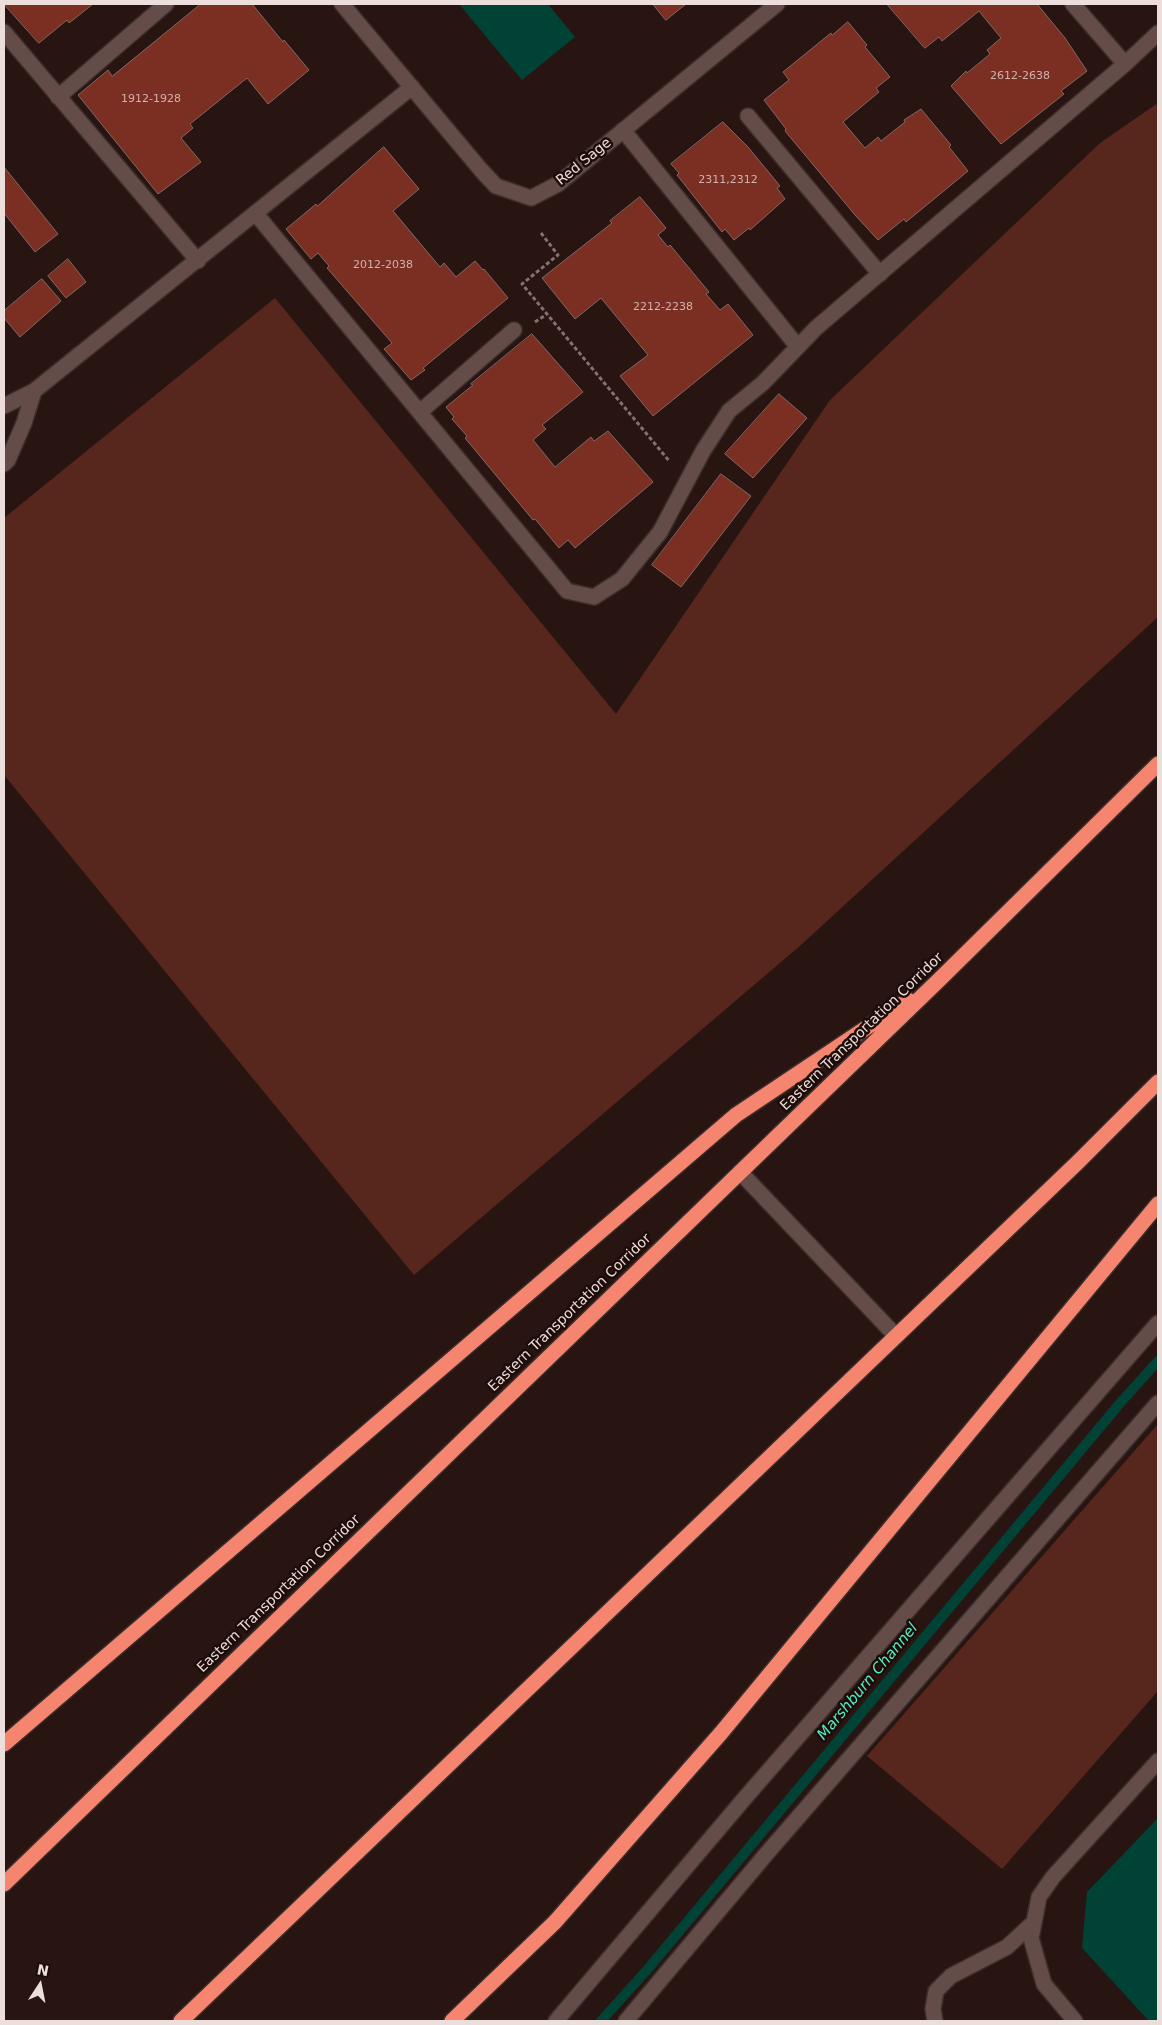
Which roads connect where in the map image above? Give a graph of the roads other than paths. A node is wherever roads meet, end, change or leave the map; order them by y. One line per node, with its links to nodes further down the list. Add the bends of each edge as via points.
1 (166, 4): 9 (street)
2 (342, 4): 8 (street, Red Sage)
3 (777, 4): 11 (street, Red Sage)
4 (1073, 4): 7 (street)
5 (4, 32): 9 (street)
6 (1158, 33): 7 (street)
7 (1125, 64): 14 (street)
8 (412, 88): 11 (street, Red Sage, via 496,186 531,198 558,184); 12 (street)
9 (58, 96): 13 (street)
10 (748, 116): 14 (street)
11 (624, 130): 16 (street)
12 (256, 214): 13 (street); 19 (street)
13 (198, 261): 17 (street)
14 (880, 274): 16 (street)
15 (514, 330): 19 (street)
16 (798, 347): 19 (street, via 763,383 729,411 703,451 660,532 622,579 594,598 568,591)
17 (34, 391): 18 (street); 20 (street, via 18,438)
18 (4, 406)
19 (420, 412)
20 (4, 464)
21 (1158, 764): 22 (highway, Eastern Transportation Corridor)
22 (941, 978): 24 (highway, Eastern Transportation Corridor); 29 (highway, via 736,1115)
23 (1158, 1082): 27 (highway)
24 (740, 1172): 27 (street); 31 (highway, Eastern Transportation Corridor)
25 (1158, 1204): 34 (highway, via 721,1733 555,1922)
26 (1158, 1323): 35 (street, via 744,1799)
27 (896, 1336): 33 (highway)
28 (1158, 1403): 36 (street, via 768,1852)
29 (4, 1744)
30 (1158, 1761): 32 (street, via 1053,1877 1039,1897)
31 (4, 1884)
32 (1034, 1922): 37 (street, via 1006,1947 951,1976 936,1992); 38 (street, via 1031,1938 1044,1984)
33 (181, 2021)
34 (452, 2021)
35 (556, 2021)
36 (626, 2021)
37 (935, 2021)
38 (1075, 2021)

